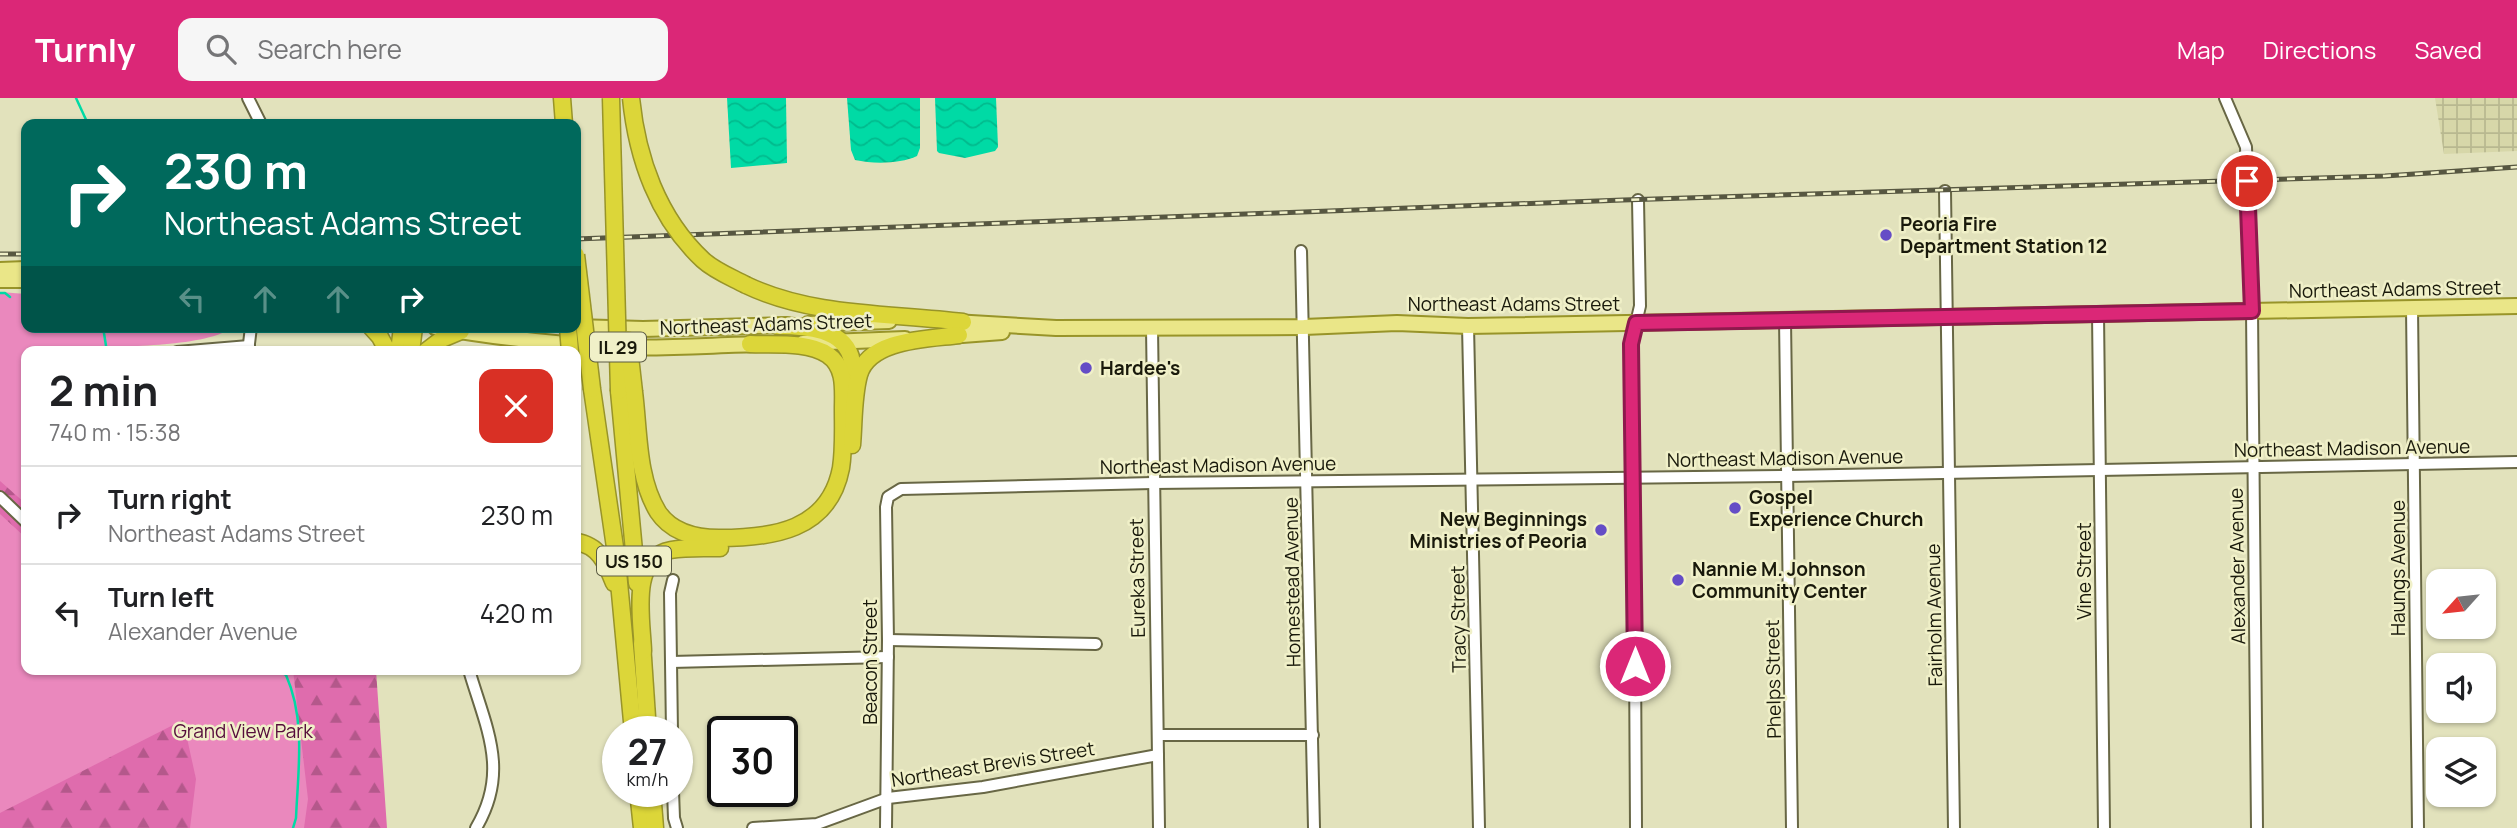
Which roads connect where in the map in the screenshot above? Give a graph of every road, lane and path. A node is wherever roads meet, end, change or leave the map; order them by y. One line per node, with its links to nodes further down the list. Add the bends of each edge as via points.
1 (248, 98): 6 (street)
2 (562, 98): 7 (highway)
3 (611, 98): 34 (highway, US 150, bridge)
4 (631, 98): 28 (highway, bridge, via 652,188 703,260 767,294 812,306)
5 (2225, 98): 18 (street, Alexander Avenue, via 2246,147)
6 (258, 119)
7 (564, 119)
8 (1945, 191): 20 (street, Fairholm Avenue)
9 (1638, 200): 22 (street, via 1640,306)
10 (1301, 251): 26 (street, Homestead Avenue)
11 (21, 268): 12 (main road)
12 (0, 270)
13 (0, 280): 14 (main road)
14 (21, 280)
15 (581, 297): 54 (highway, US 150, bridge)
16 (2517, 306): 17 (main road, Northeast Adams Street / IL 29)
17 (2412, 308): 18 (main road, Northeast Adams Street / IL 29); 37 (street, Haungs Avenue)
18 (2252, 311): 19 (main road, Northeast Adams Street / IL 29); 38 (street, Alexander Avenue)
19 (2098, 313): 20 (main road, Northeast Adams Street / IL 29); 39 (street, Vine Street)
20 (1948, 317): 21 (main road, Northeast Adams Street / IL 29); 40 (street, Fairholm Avenue)
21 (1785, 320): 22 (main road, Northeast Adams Street / IL 29); 41 (street, Phelps Street)
22 (1636, 323): 24 (main road, Northeast Adams Street / IL 29); 42 (street, via 1631,344)
23 (778, 326): 25 (main road, Northeast Adams Street / IL 29); 28 (main road, Northeast Adams Street / IL 29, via 886,321); 31 (highway, via 811,327)
24 (1468, 326): 26 (main road, Northeast Adams Street / IL 29); 43 (street, Tracy Street)
25 (581, 327)
26 (1304, 327): 27 (main road, Northeast Adams Street / IL 29); 44 (street, Homestead Avenue)
27 (1152, 328): 28 (main road, Northeast Adams Street / IL 29); 45 (street, Eureka Street)
28 (961, 329): 31 (main road, Northeast Adams Street / IL 29); 35 (highway, via 895,344 864,363 859,372)
29 (456, 333): 33 (highway)
30 (474, 333): 32 (main road, Northeast Adams Street / IL 29, via 619,348)
31 (842, 341): 32 (main road, Northeast Adams Street / IL 29); 35 (highway, via 852,362)
32 (750, 344): 34 (highway, via 822,352 835,362 842,376 842,460 836,484 814,516 791,530 759,537 701,538 673,527 657,510 646,484)
33 (433, 346)
34 (626, 392): 53 (highway, US 150)
35 (851, 451): 53 (highway, via 848,478 838,500 820,522 797,537 766,545 670,550 650,561 642,579)
36 (2517, 462): 37 (street, Northeast Madison Avenue)
37 (2415, 464): 38 (street, Northeast Madison Avenue); 82 (street, Haungs Avenue)
38 (2254, 468): 39 (street, Northeast Madison Avenue); 81 (street, Alexander Avenue)
39 (2101, 471): 40 (street, Northeast Madison Avenue); 80 (street, Vine Street)
40 (1949, 473): 41 (street, Northeast Madison Avenue); 79 (street, Fairholm Avenue)
41 (1787, 476): 42 (street, Northeast Madison Avenue); 78 (street, Phelps Street)
42 (1634, 478): 43 (street, Northeast Madison Avenue); 77 (street)
43 (1472, 479): 44 (street, Northeast Madison Avenue); 76 (street, Tracy Street)
44 (1307, 481): 45 (street, Northeast Madison Avenue); 62 (street, Homestead Avenue)
45 (1153, 483): 46 (street, Northeast Madison Avenue, via 918,488 901,489); 61 (street, Eureka Street)
46 (888, 497): 51 (street, Beacon Street)
47 (0, 498): 48 (street)
48 (21, 517)
49 (581, 544): 54 (highway, via 593,548 607,565 619,599)
50 (673, 580): 56 (street)
51 (888, 640): 52 (street); 55 (street, Beacon Street)
52 (1096, 644)
53 (643, 651): 59 (highway, US 150)
54 (627, 657): 58 (highway, US 150)
55 (888, 657): 56 (street); 64 (street, Beacon Street)
56 (671, 662): 60 (street)
57 (471, 675): 68 (street, via 490,739 494,771 490,801)
58 (632, 716)
59 (647, 716)
60 (672, 716)
61 (1158, 735): 62 (street); 63 (street, Eureka Street)
62 (1313, 735): 75 (street, Homestead Avenue)
63 (1158, 755): 64 (street, Northeast Brevis Street, via 983,787); 74 (street, Eureka Street)
64 (888, 798): 72 (street, Northeast Brevis Street, via 817,824); 73 (street, Beacon Street)
65 (640, 807): 69 (highway)
66 (653, 807): 70 (highway)
67 (674, 807): 71 (street)
68 (476, 828)
69 (642, 828)
70 (655, 828)
71 (677, 828)
72 (753, 828)
73 (886, 828)
74 (1159, 828)
75 (1314, 828)
76 (1479, 828)
77 (1636, 828)
78 (1792, 828)
79 (1954, 828)
80 (2104, 828)
81 (2256, 828)
82 (2418, 828)

